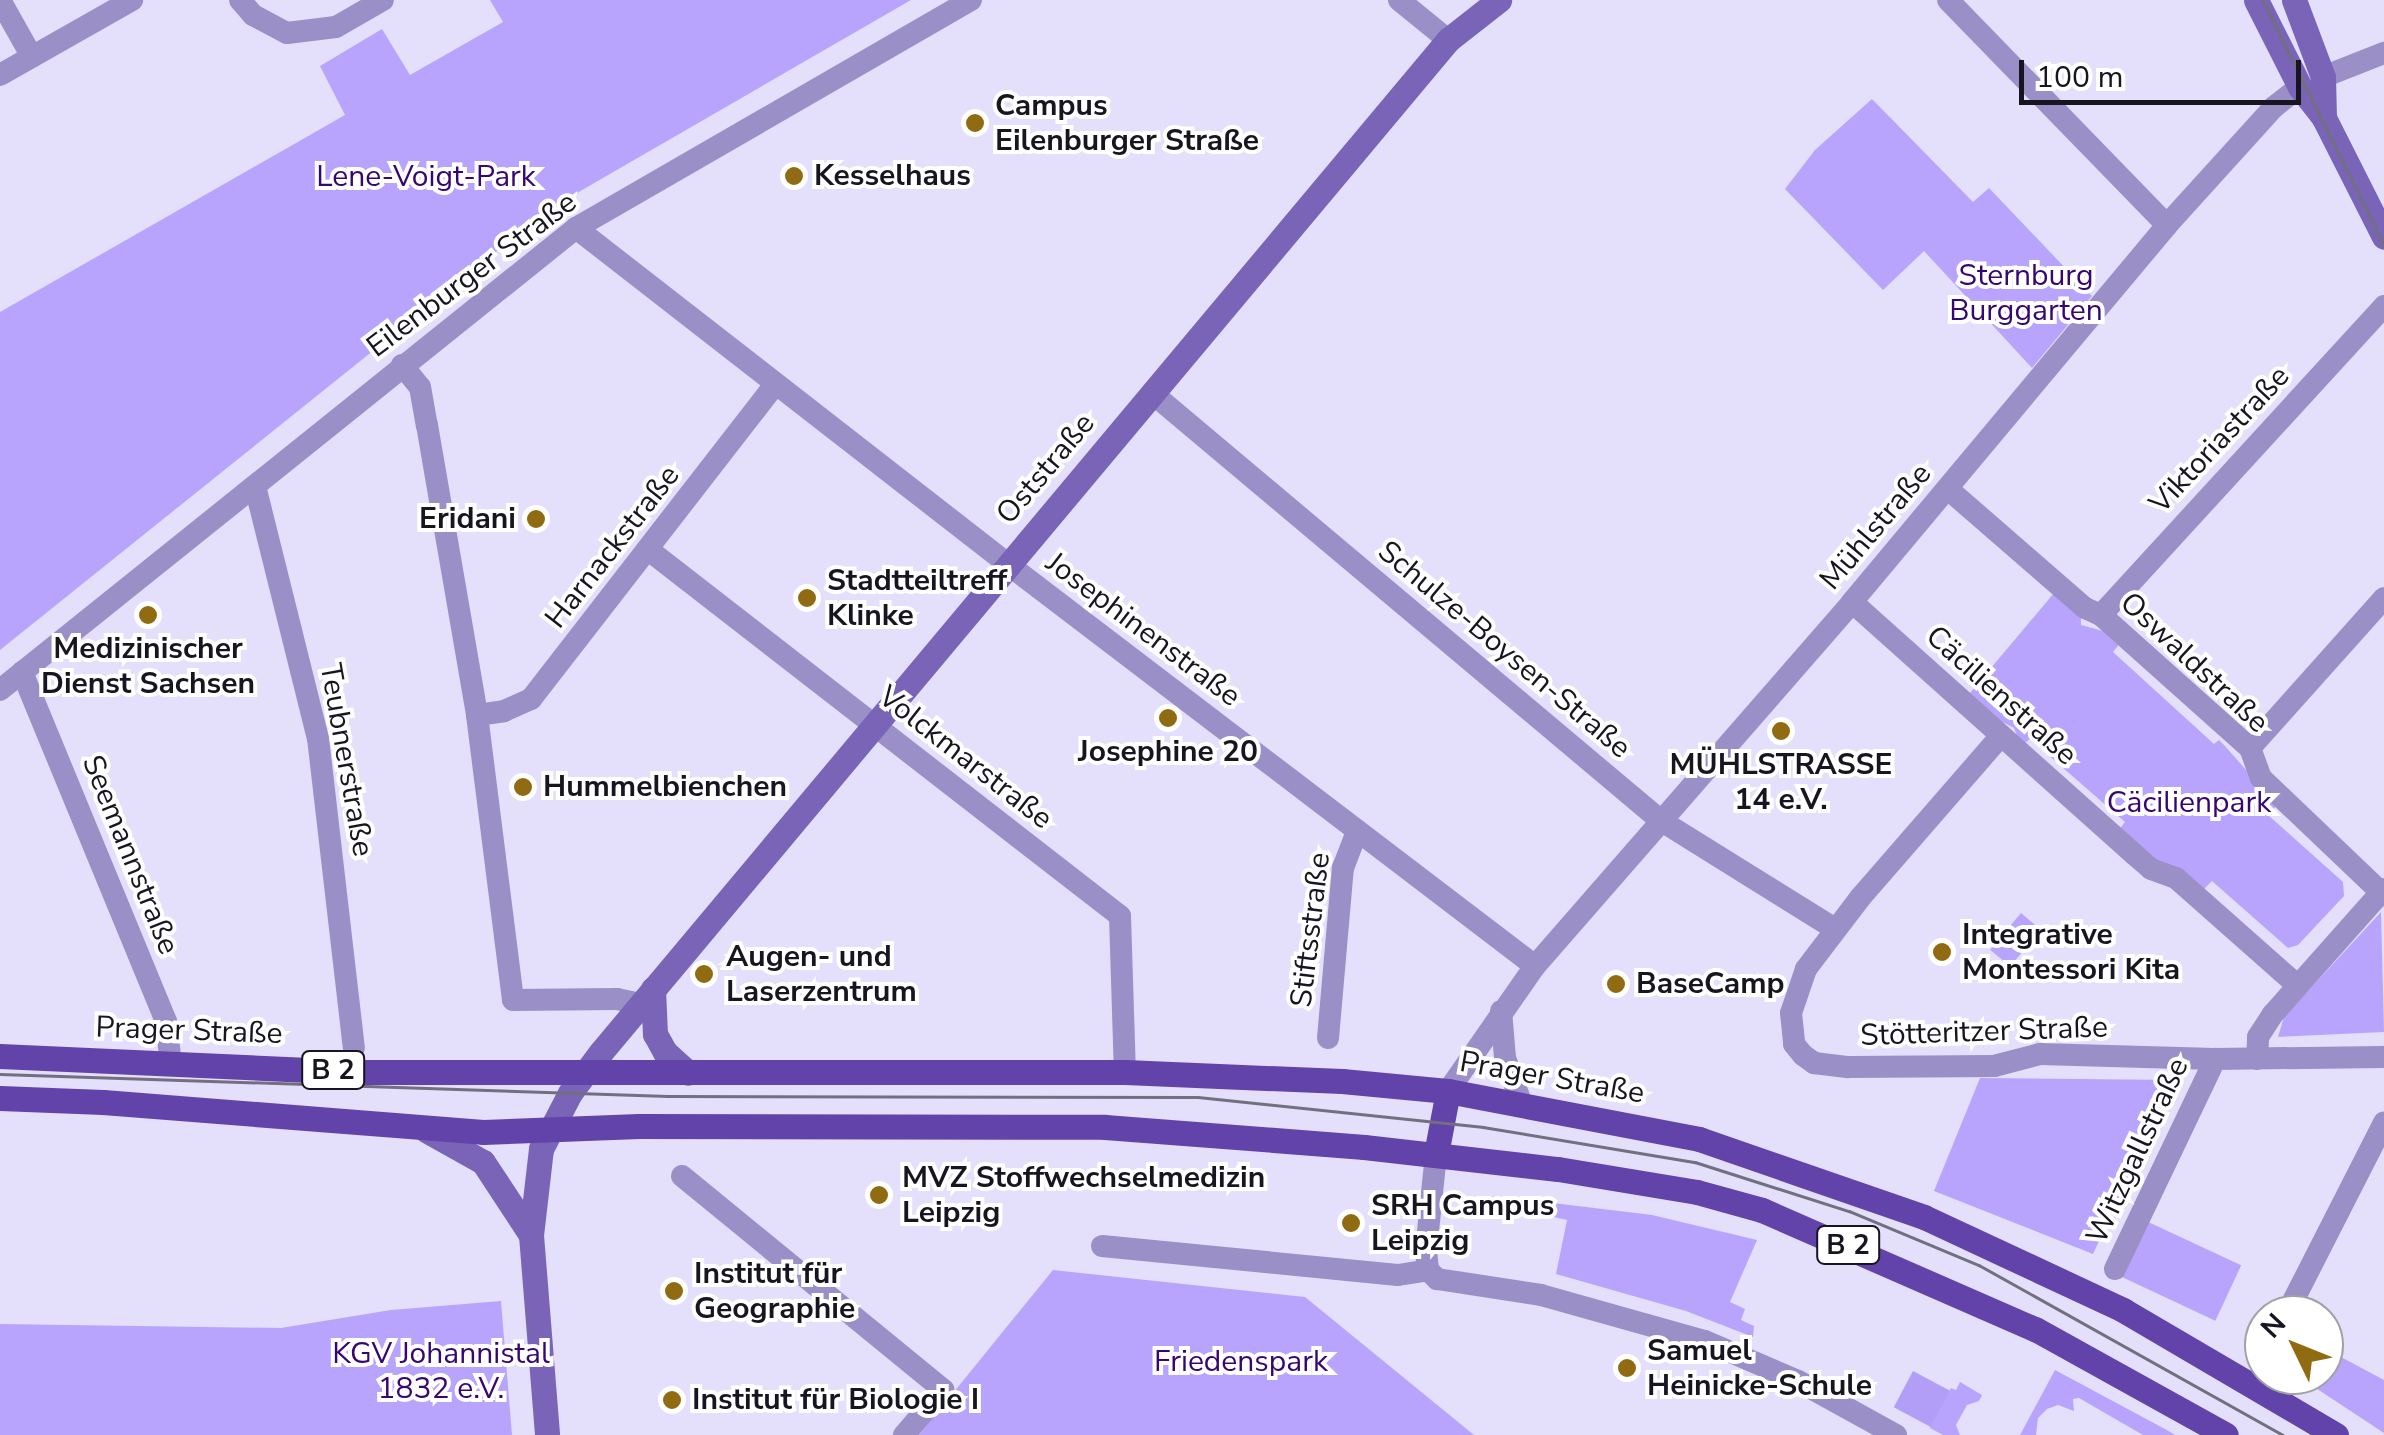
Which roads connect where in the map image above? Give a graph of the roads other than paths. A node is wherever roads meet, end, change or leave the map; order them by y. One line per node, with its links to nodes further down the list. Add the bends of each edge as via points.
1 (0, 0): 13 (street)
2 (132, 0): 13 (street)
3 (240, 0): 4 (street, via 287,32 336,26)
4 (383, 0)
5 (971, 0): 17 (street, Eilenburger Straße)
6 (1398, 0): 11 (street)
7 (1499, 0): 11 (street, Oststraße)
8 (1948, 0): 16 (street)
9 (2256, 0): 15 (street)
10 (2294, 0): 15 (street)
11 (1448, 40): 22 (street, Oststraße)
12 (2384, 53): 15 (street)
13 (32, 57): 14 (street)
14 (0, 75)
15 (2312, 82): 16 (street, Mühlstraße, via 2274,107); 18 (street)
16 (2167, 225): 24 (street, Mühlstraße)
17 (576, 228): 20 (street, Eilenburger Straße); 21 (street, Josephinenstraße)
18 (2384, 237)
19 (2384, 306): 29 (street, Viktoriastraße)
20 (402, 365): 23 (street, Eilenburger Straße); 32 (street, via 420,388)
21 (775, 385): 25 (street, Harnackstraße); 26 (street, Josephinenstraße)
22 (1152, 393): 26 (street, Oststraße); 36 (street, Schulze-Boysen-Straße)
23 (254, 486): 30 (street, Eilenburger Straße); 45 (street, Teubnerstraße, via 318,738)
24 (1948, 489): 28 (street, Mühlstraße); 29 (street, Oswaldstraße, via 2084,608)
25 (650, 551): 32 (street, Harnackstraße, via 531,699); 33 (street, Volckmarstraße)
26 (1008, 565): 33 (street, Oststraße); 37 (street, Josephinenstraße)
27 (2384, 598): 35 (street)
28 (1852, 602): 34 (street, Cäcilienstraße); 36 (street, Mühlstraße)
29 (2101, 615): 35 (street, Oswaldstraße)
30 (22, 672): 31 (street, Eilenburger Straße); 50 (street, Seemannstraße, via 166,1021)
31 (0, 690)
32 (477, 715): 42 (street, via 513,1000)
33 (874, 726): 42 (street, Oststraße); 52 (street, Volckmarstraße, via 1120,916)
34 (1999, 738): 39 (street, Stötteritzer Straße); 41 (street, Cäcilienstraße, via 2152,870 2176,878)
35 (2250, 748): 38 (street, Oswaldstraße, via 2260,778)
36 (1660, 820): 39 (street, Schulze-Boysen-Straße); 40 (street, Mühlstraße)
37 (1356, 831): 40 (street, Josephinenstraße); 44 (street, Stiftsstraße, via 1343,868)
38 (2383, 892): 41 (street)
39 (1835, 928): 48 (street, Stötteritzer Straße, via 1806,969 1790,1014 1794,1044 1814,1063 1994,1066 2040,1054)
40 (1535, 966): 43 (street, Mühlstraße)
41 (2296, 984): 49 (street, via 2258,1037)
42 (647, 996): 51 (street, Oststraße); 53 (street, via 655,1034)
43 (1501, 1011): 54 (street, Mühlstraße); 56 (street, via 1505,1058)
44 (1328, 1038)
45 (354, 1048)
46 (0, 1056): 50 (main road, Prager Straße / B 2)
47 (2384, 1056): 49 (street, Stötteritzer Straße)
48 (2215, 1059): 49 (street, Stötteritzer Straße); 64 (street, Witzgallstraße)
49 (2258, 1059)
50 (171, 1064): 51 (main road, Prager Straße / B 2)
51 (586, 1072): 53 (main road, B 2); 59 (street, Oststraße)
52 (1124, 1072): 53 (main road, Prager Straße / B 2); 54 (main road, Prager Straße / B 2)
53 (688, 1073)
54 (1448, 1091): 56 (main road, Prager Straße / B 2); 60 (main road)
55 (0, 1098): 58 (main road, B 2)
56 (1522, 1105): 71 (main road, Prager Straße / B 2, via 1698,1139 1924,1217 2123,1310)
57 (2384, 1123): 66 (street)
58 (426, 1130): 59 (main road, B 2); 62 (street, via 483,1162)
59 (549, 1131): 60 (main road, B 2, via 1105,1127); 62 (street, Oststraße, via 538,1162)
60 (1436, 1154): 65 (street); 70 (main road, B 2, via 1697,1192 1762,1210 2034,1329)
61 (682, 1176): 68 (street, via 943,1390)
62 (531, 1234): 67 (street, Oststraße)
63 (1102, 1246): 65 (street, via 1398,1275)
64 (2115, 1269)
65 (1428, 1270): 69 (street, via 1451,1284 1541,1296 1705,1340)
66 (2296, 1295)
67 (548, 1435)
68 (904, 1435)
69 (1896, 1435)
70 (2226, 1435)
71 (2336, 1435)

